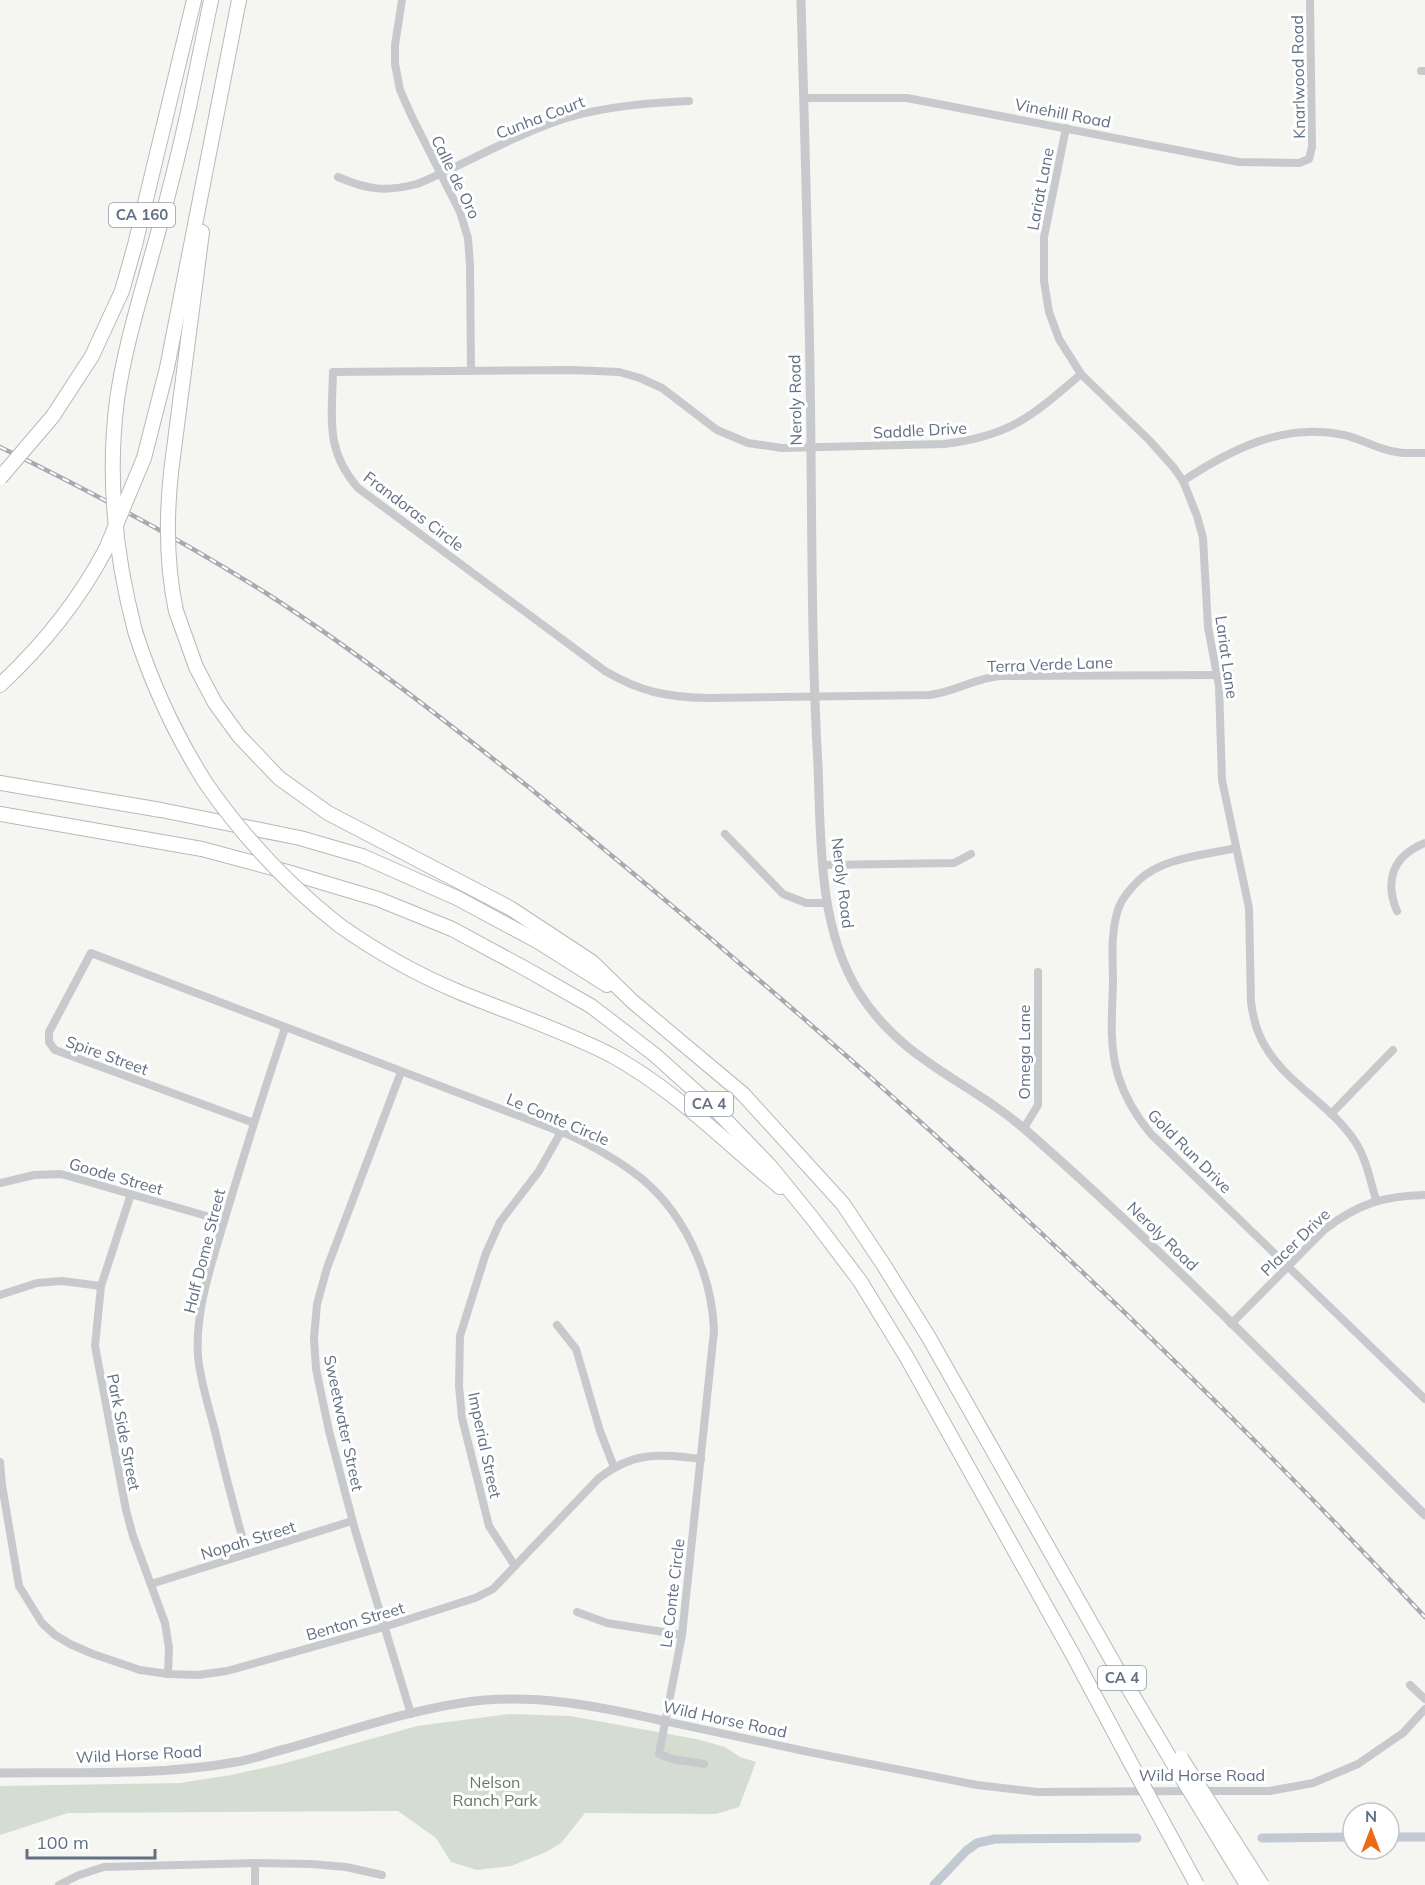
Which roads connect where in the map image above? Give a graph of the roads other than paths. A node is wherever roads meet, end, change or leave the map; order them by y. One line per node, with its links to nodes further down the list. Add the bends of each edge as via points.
1 (194, 0): 18 (highway, CA 160, bridge, via 122,291 92,356 53,416)
2 (211, 0): 46 (highway, bridge, via 176,167 132,327 117,402 112,470 123,581 135,631 164,709 205,782 234,822 266,860 339,925 422,975 570,1036 634,1068 692,1109)
3 (239, 0): 9 (highway, CA 160)
4 (402, 0): 12 (street, Calle de Oro, via 395,45 398,80 406,106)
5 (801, 0): 7 (street, Neroly Road)
6 (1310, 0): 11 (street, Knarlwood Road)
7 (804, 98): 10 (street, Vinehill Road, via 907,98); 16 (street, Neroly Road)
8 (689, 101): 12 (street, Cunha Court, via 626,105 568,118)
9 (215, 126): 21 (highway, CA 160, bridge, via 162,392 144,458 106,549 82,588 55,626); 34 (highway, bridge, via 171,472 167,542 177,611 196,667 215,703 279,778 328,813 538,925 592,962)
10 (1066, 128): 11 (street, Vinehill Road, via 1239,162 1299,163); 15 (street, Lariat Lane, via 1044,237 1044,281 1059,339)
11 (1312, 153)
12 (440, 174): 13 (street, Cunha Court, via 417,184 383,190); 14 (street, Calle de Oro, via 460,212 468,238)
13 (338, 177)
14 (471, 371): 16 (street, Frandoras Circle, via 619,372 663,388 717,430 740,440 776,448); 22 (street, Frandoras Circle, via 333,372 335,450 358,488 605,671 641,690 677,698)
15 (1081, 374): 16 (street, Saddle Drive, via 1027,418 971,441); 19 (street, Lariat Lane, via 1150,441)
16 (811, 447): 22 (street, Neroly Road)
17 (1425, 453): 19 (street, via 1385,450 1345,435 1297,432 1234,451)
18 (0, 478)
19 (1184, 481): 20 (street, Lariat Lane, via 1203,538 1208,627)
20 (1217, 675): 22 (street, Terra Verde Lane, via 1000,676 930,695); 27 (street, Lariat Lane, via 1222,780)
21 (0, 685)
22 (814, 696): 29 (street, Neroly Road)
23 (0, 783): 34 (highway, CA 4, via 300,838 362,856 539,942)
24 (0, 814): 46 (highway, CA 4, via 202,849 378,898 452,929 591,1006 654,1055 715,1109)
25 (725, 834): 30 (street, via 783,894 806,903)
26 (1425, 843): 31 (street, via 1405,854 1392,873 1390,896)
27 (1236, 848): 38 (street, Lariat Lane, via 1249,908 1251,1002 1258,1032 1276,1062); 48 (street, Gold Run Drive, via 1153,869 1124,899 1113,934 1114,1057 1122,1087 1151,1134)
28 (971, 854): 29 (street, via 954,863)
29 (824, 865): 30 (street, Neroly Road)
30 (827, 903): 40 (street, Neroly Road, via 844,964 881,1022 914,1053)
31 (1396, 911)
32 (92, 952): 35 (street, Le Conte Circle); 39 (street, Spire Street, via 49,1032 49,1042 55,1050)
33 (1038, 972): 40 (street, Omega Lane, via 1038,1105)
34 (632, 1001): 71 (highway, CA 4, via 743,1094 843,1204 928,1336 1112,1660)
35 (285, 1028): 37 (street, Le Conte Circle); 39 (street, Half Dome Street)
36 (1393, 1050): 38 (street)
37 (401, 1072): 41 (street, Le Conte Circle); 58 (street, Sweetwater Street, via 342,1225 317,1304 316,1370)
38 (1331, 1114): 45 (street, Lariat Lane, via 1349,1132 1362,1155)
39 (254, 1123): 47 (street, Half Dome Street)
40 (1024, 1128): 51 (street, Neroly Road)
41 (561, 1132): 54 (street, Le Conte Circle, via 604,1152 635,1173 655,1192 692,1244 709,1292 714,1331); 60 (street, Imperial Street, via 539,1171 500,1222 460,1336 462,1418 489,1527)
42 (0, 1183): 43 (street, Goode Street, via 61,1174)
43 (131, 1194): 47 (street, Goode Street); 49 (street, Park Side Street)
44 (1425, 1196): 45 (street, Placer Drive)
45 (1376, 1200): 48 (street, Placer Drive, via 1340,1217)
46 (803, 1206): 78 (highway, CA 4, bridge, via 860,1281 906,1356)
47 (224, 1221): 59 (street, Half Dome Street, via 202,1302 198,1357)
48 (1288, 1266): 51 (street, Placer Drive); 53 (street, Gold Run Drive)
49 (101, 1286): 50 (street, via 37,1282); 61 (street, Park Side Street, via 95,1346 98,1366 126,1510)
50 (0, 1296)
51 (1231, 1324): 57 (street, Neroly Road)
52 (557, 1325): 56 (street, via 576,1349)
53 (1425, 1399)
54 (701, 1459): 56 (street, Benton Street, via 647,1455); 64 (street, Le Conte Circle)
55 (0, 1462): 65 (street, Benton Street, via 19,1586 42,1623 55,1635 93,1654 141,1670)
56 (614, 1467): 60 (street, Benton Street)
57 (1425, 1515)
58 (352, 1521): 59 (street, Nopah Street); 63 (street, Sweetwater Street)
59 (247, 1554): 61 (street, Nopah Street)
60 (515, 1566): 63 (street, Benton Street, via 493,1589 475,1598)
61 (151, 1584): 65 (street, Park Side Street, via 168,1635)
62 (577, 1612): 64 (street, via 607,1623)
63 (384, 1627): 65 (street, Benton Street, via 220,1673); 69 (street, Sweetwater Street)
64 (682, 1635): 70 (street, Le Conte Circle)
65 (168, 1674)
66 (1410, 1685): 67 (street)
67 (1425, 1699)
68 (1425, 1709): 70 (street, Wild Horse Road, via 1403,1733 1358,1764 1313,1784 1269,1791 1036,1792 977,1785)
69 (411, 1714): 70 (street, Wild Horse Road, via 461,1703 531,1699); 73 (street, Wild Horse Road, via 238,1762 184,1770)
70 (664, 1721): 72 (street, Le Conte Circle, via 659,1754)
71 (1175, 1758): 79 (highway, CA 4, bridge); 80 (highway, bridge)
72 (704, 1764)
73 (0, 1773)
74 (255, 1863): 75 (street, via 334,1866); 76 (street, via 104,1867); 77 (street)
75 (382, 1875)
76 (59, 1885)
77 (255, 1885)
78 (1197, 1885)
79 (1247, 1885)
80 (1262, 1885)

